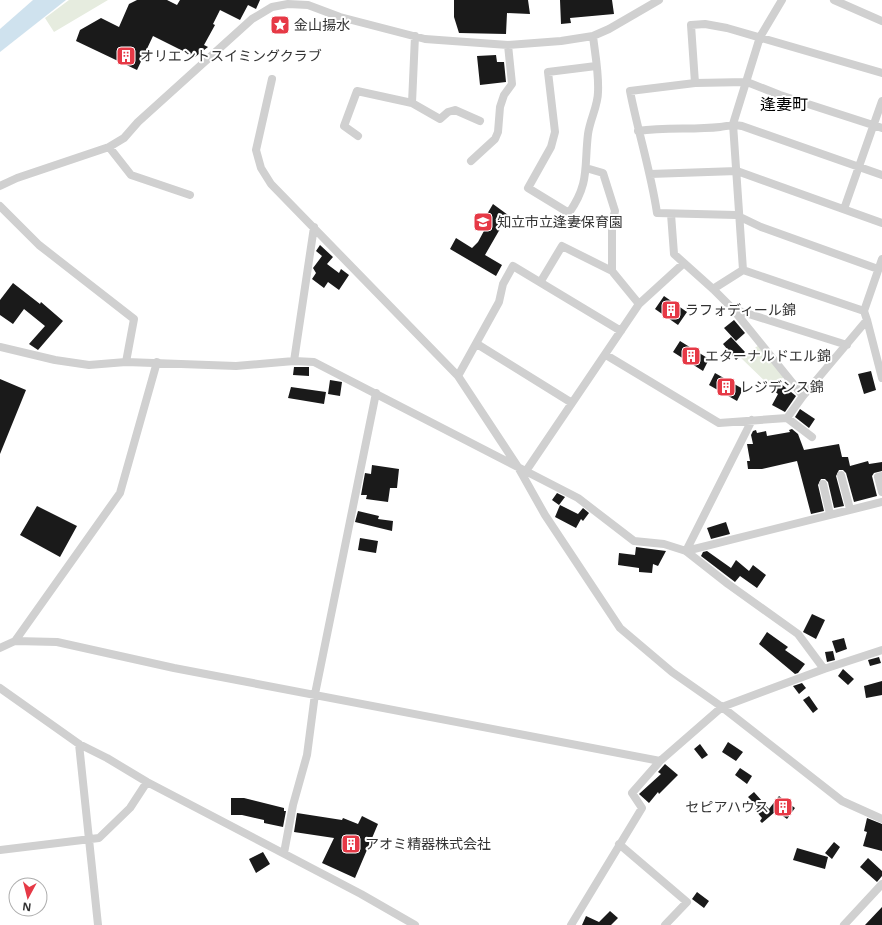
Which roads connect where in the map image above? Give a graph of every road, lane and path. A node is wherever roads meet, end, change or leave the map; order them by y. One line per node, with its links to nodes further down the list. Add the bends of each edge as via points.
1 (659, 0): 6 (street)
2 (782, 0): 7 (street)
3 (834, 0): 4 (street)
4 (882, 21)
5 (415, 36): 8 (street); 15 (street); 22 (street, via 340,17 308,5 288,4 272,7 252,19 138,122 124,138)
6 (594, 36): 8 (street); 9 (street)
7 (760, 37): 10 (street); 12 (street); 13 (street, via 705,24 691,25)
8 (508, 45): 23 (street, via 512,84 504,95 500,107 498,132 495,139)
9 (596, 66): 25 (street, via 598,92 588,133); 25 (street, via 548,72 555,132 551,147 528,188 569,213 579,198)
10 (882, 73)
11 (272, 79): 36 (street, via 256,150 261,168 271,184)
12 (747, 82): 13 (street); 17 (street); 18 (street)
13 (695, 83): 20 (street, via 630,90)
14 (882, 101): 18 (street)
15 (412, 103): 16 (street, via 440,119 454,110); 21 (street, via 357,90 344,126)
16 (480, 121)
17 (733, 124): 20 (street, via 721,127); 24 (street); 26 (street)
18 (873, 125): 19 (street); 24 (street)
19 (882, 128)
20 (638, 131): 27 (street)
21 (358, 136)
22 (109, 147): 29 (street); 30 (street, via 131,175)
23 (471, 161)
24 (859, 167): 28 (street); 32 (street)
25 (586, 168): 41 (street, via 603,173 615,212 612,222)
26 (737, 171): 27 (street); 32 (street); 34 (street)
27 (650, 174): 33 (street, via 658,213)
28 (882, 175)
29 (0, 186)
30 (190, 195)
31 (0, 206): 54 (street, via 39,245 134,319)
32 (844, 209): 35 (street)
33 (670, 214): 34 (street, via 736,215); 38 (street, via 674,254)
34 (740, 218): 39 (street); 40 (street)
35 (882, 222)
36 (314, 227): 53 (street); 56 (street)
37 (882, 259): 39 (street)
38 (684, 263): 43 (street); 44 (street)
39 (878, 269): 46 (street)
40 (743, 270): 43 (street); 46 (street)
41 (612, 271): 42 (street, via 562,246); 44 (street)
42 (540, 281): 48 (street); 49 (street, via 513,266 503,284 500,302)
43 (714, 289): 45 (street)
44 (639, 304): 48 (street)
45 (732, 308): 50 (street); 59 (street)
46 (864, 311): 47 (street)
47 (868, 320): 50 (street); 57 (street)
48 (621, 331): 52 (street)
49 (476, 344): 56 (street); 60 (street)
50 (847, 345): 59 (street)
51 (0, 347): 54 (street, via 90,365)
52 (606, 355): 60 (street); 62 (street, via 719,423)
53 (294, 361): 55 (street, via 236,366); 58 (street, via 314,362)
54 (126, 362): 55 (street)
55 (157, 362): 74 (street, via 120,493)
56 (458, 376): 64 (street)
57 (882, 378)
58 (376, 393): 64 (street); 79 (street)
59 (803, 396): 61 (street)
60 (572, 403): 65 (street)
61 (787, 418): 62 (street); 63 (street)
62 (752, 420): 73 (street)
63 (812, 437)
64 (518, 467): 65 (street); 80 (street, via 545,515 620,628 672,672)
65 (526, 471): 73 (street, via 578,498 634,541 664,544)
66 (841, 475): 71 (street)
67 (882, 476): 69 (street, via 878,477)
68 (823, 484): 72 (street)
69 (882, 492)
70 (882, 502): 71 (street)
71 (850, 509): 72 (street)
72 (830, 514): 73 (street)
73 (686, 551): 77 (street, via 798,634)
74 (15, 641): 75 (street); 79 (street, via 57,642 174,668)
75 (0, 648)
76 (882, 650): 77 (street)
77 (824, 669): 80 (street)
78 (0, 688): 81 (street)
79 (315, 694): 82 (street); 88 (street, via 307,755 293,805)
80 (722, 707): 82 (street); 84 (street, via 842,801)
81 (79, 744): 83 (street); 85 (street)
82 (660, 761): 86 (street, via 632,793 642,808)
83 (147, 782): 85 (street, via 130,808 99,838); 88 (street)
84 (882, 819)
85 (89, 839): 87 (street); 90 (street)
86 (619, 844): 92 (street); 93 (street, via 687,902)
87 (0, 850)
88 (284, 853): 91 (street)
89 (882, 884): 94 (street)
90 (98, 925)
91 (415, 925)
92 (571, 925)
93 (665, 925)
94 (844, 925)

